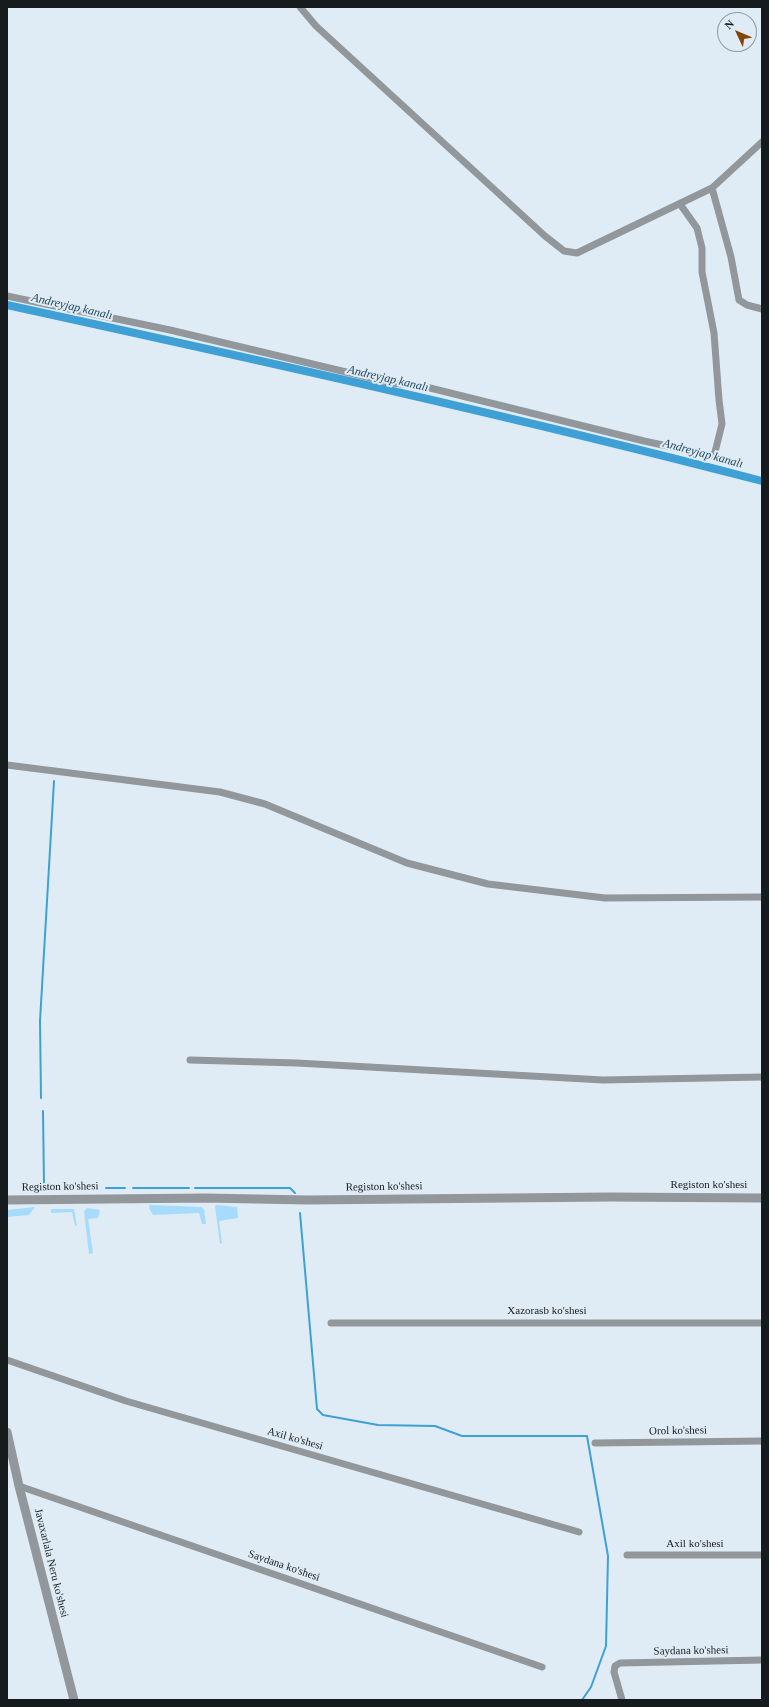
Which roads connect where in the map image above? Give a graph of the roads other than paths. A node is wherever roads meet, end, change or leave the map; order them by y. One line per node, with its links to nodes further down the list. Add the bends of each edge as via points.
1 (300, 7): 4 (street, via 316,26 545,236 564,250 577,254)
2 (762, 142): 3 (street)
3 (712, 188): 4 (street); 6 (street, via 731,257 739,300)
4 (680, 204): 5 (street, via 696,228 702,248 702,272 714,333 722,424 714,456 422,386 392,383 170,330)
5 (7, 296)
6 (762, 310)
7 (7, 765): 8 (street, via 220,792 265,804 407,863 488,884 605,898)
8 (762, 897)
9 (190, 1060): 10 (street, via 297,1063 603,1080)
10 (762, 1078)
11 (762, 1198): 12 (street, Registon ko'shesi)
12 (7, 1200)
13 (331, 1323): 14 (street, Xazorasb ko'shesi)
14 (762, 1323)
15 (7, 1360): 20 (street, Axil ko'shesi, via 126,1401)
16 (7, 1432): 19 (street, Javaxarlala Neru ko'shesi)
17 (762, 1441): 18 (street, Orol ko'shesi)
18 (595, 1443)
19 (19, 1486): 24 (street, Saydana ko'shesi); 25 (street, Javaxarlala Neru ko'shesi)
20 (579, 1532)
21 (627, 1555): 22 (street, Axil ko'shesi)
22 (762, 1555)
23 (762, 1660): 26 (street, Saydana ko'shesi, via 620,1663 615,1666 614,1672)
24 (542, 1667)
25 (74, 1700)
26 (622, 1700)

